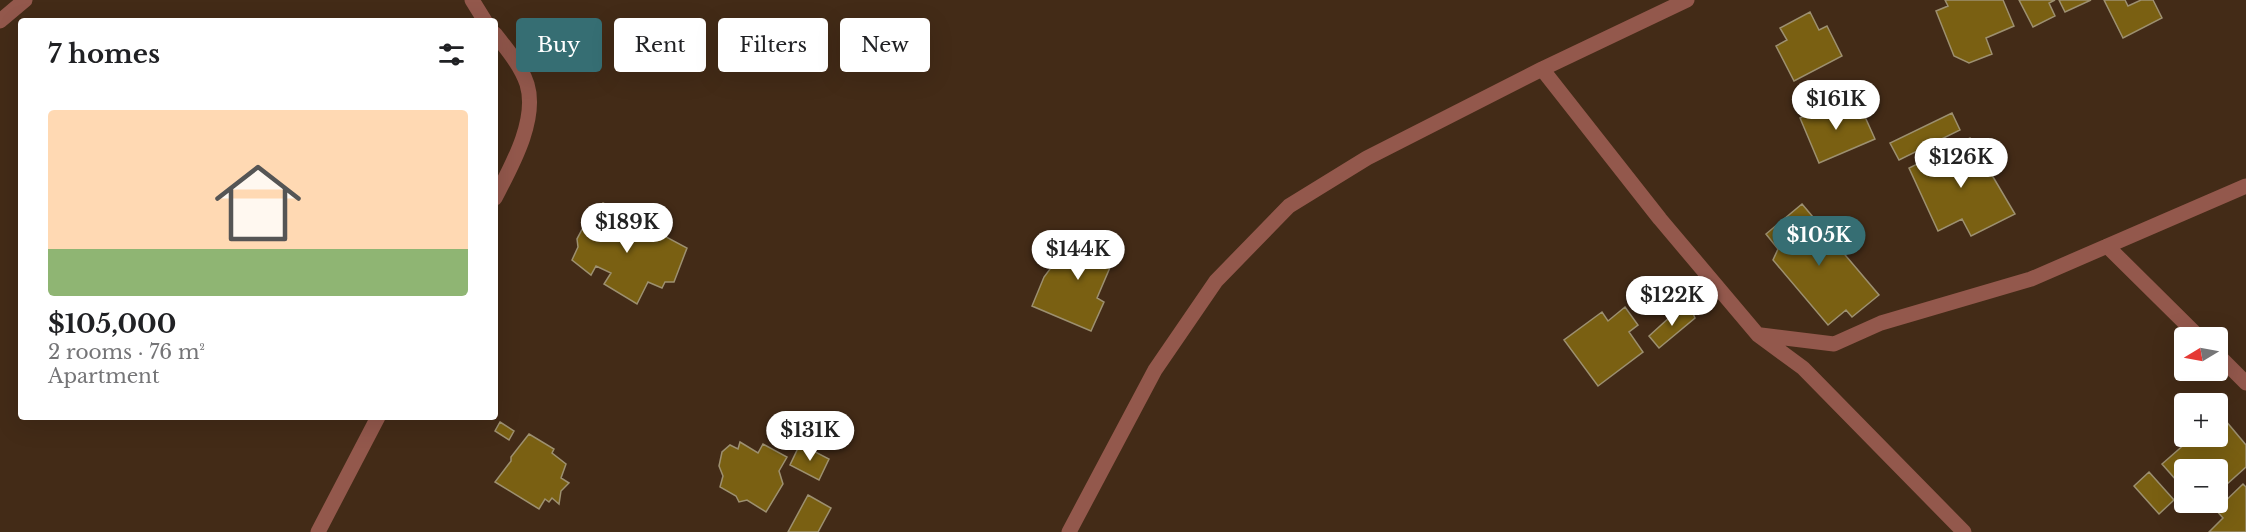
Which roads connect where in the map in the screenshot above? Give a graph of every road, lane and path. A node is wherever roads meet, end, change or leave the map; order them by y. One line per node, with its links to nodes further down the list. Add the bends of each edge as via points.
1 (25, 0): 5 (street)
2 (472, 0): 4 (street)
3 (1687, 0): 7 (street)
4 (484, 18)
5 (0, 21)
6 (498, 38): 9 (street, via 527,83 530,99 530,115)
7 (1542, 69): 12 (street, via 1660,219); 17 (street, via 1367,159 1289,206 1216,280 1155,370)
8 (2246, 186): 10 (street)
9 (498, 192)
10 (2108, 246): 11 (street); 12 (street, via 2031,279 1881,323 1834,344)
11 (2189, 327)
12 (1758, 334): 18 (street, via 1803,368)
13 (2228, 365): 14 (street)
14 (2246, 383)
15 (376, 420): 16 (street)
16 (318, 532)
17 (1070, 532)
18 (1964, 532)

